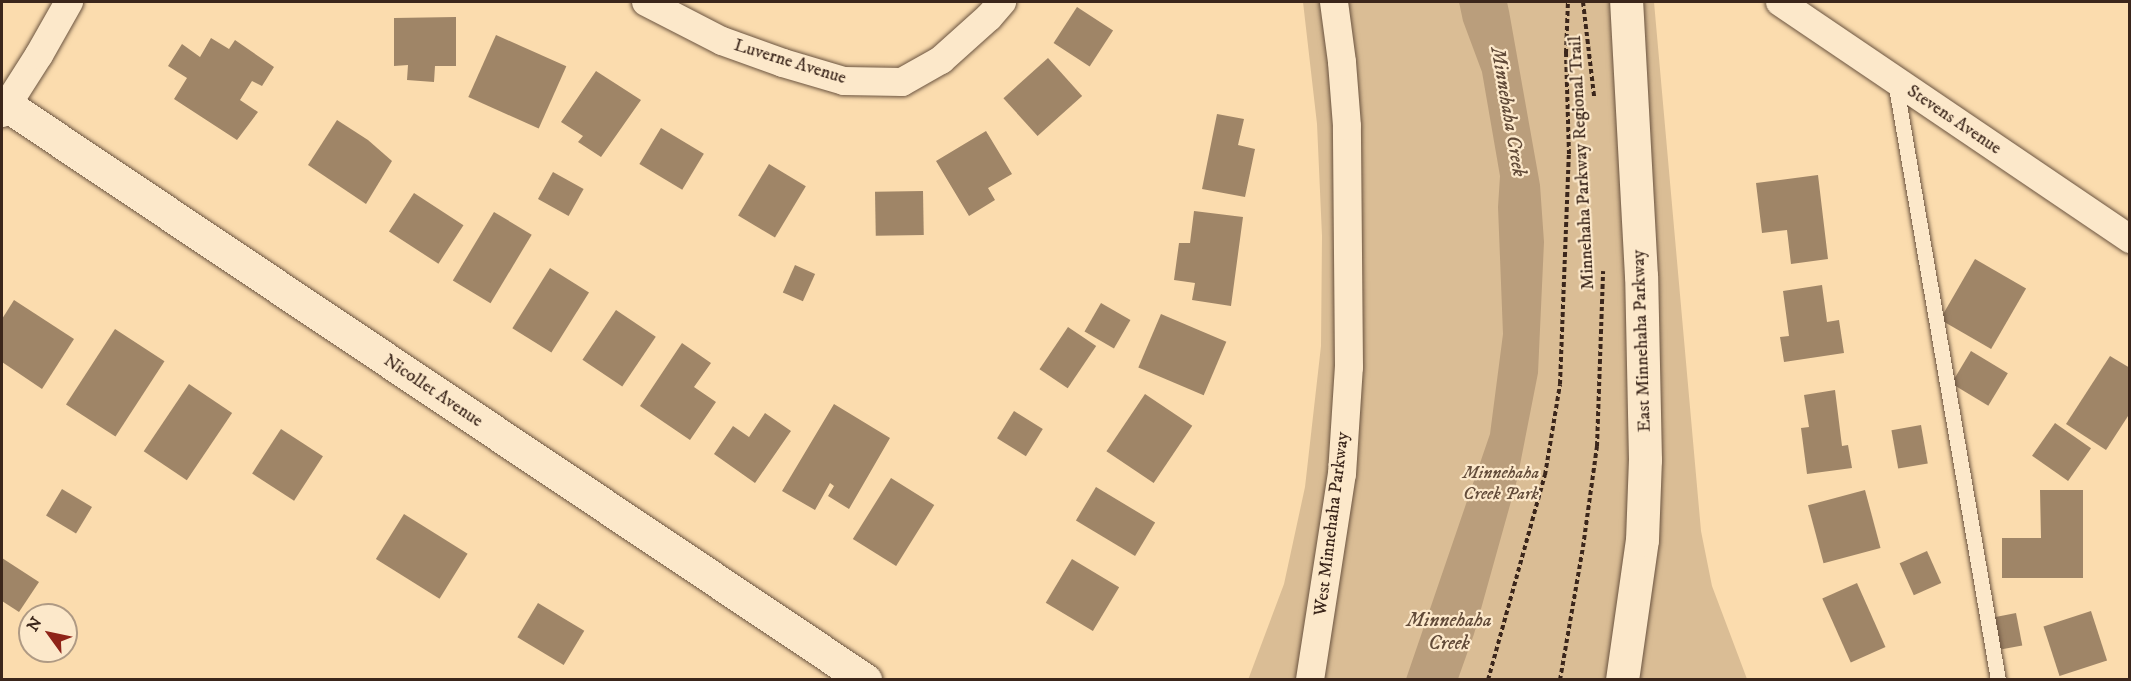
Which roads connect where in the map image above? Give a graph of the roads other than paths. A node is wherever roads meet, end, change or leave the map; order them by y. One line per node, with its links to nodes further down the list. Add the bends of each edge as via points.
1 (69, 2): 8 (street)
2 (1002, 2): 6 (street, Luverne Avenue, via 941,60 902,82 844,81 783,63 722,41)
3 (1334, 2): 11 (street, West Minnehaha Parkway, via 1347,126 1349,367 1342,474)
4 (1626, 2): 12 (main road, East Minnehaha Parkway, via 1641,276 1645,460 1642,540)
5 (1780, 2): 7 (street, Stevens Avenue)
6 (655, 4)
7 (1895, 81): 9 (street, Stevens Avenue); 13 (lane)
8 (3, 107): 10 (main road, Nicollet Avenue)
9 (2130, 238)
10 (852, 676)
11 (1310, 680)
12 (1622, 680)
13 (1998, 680)

